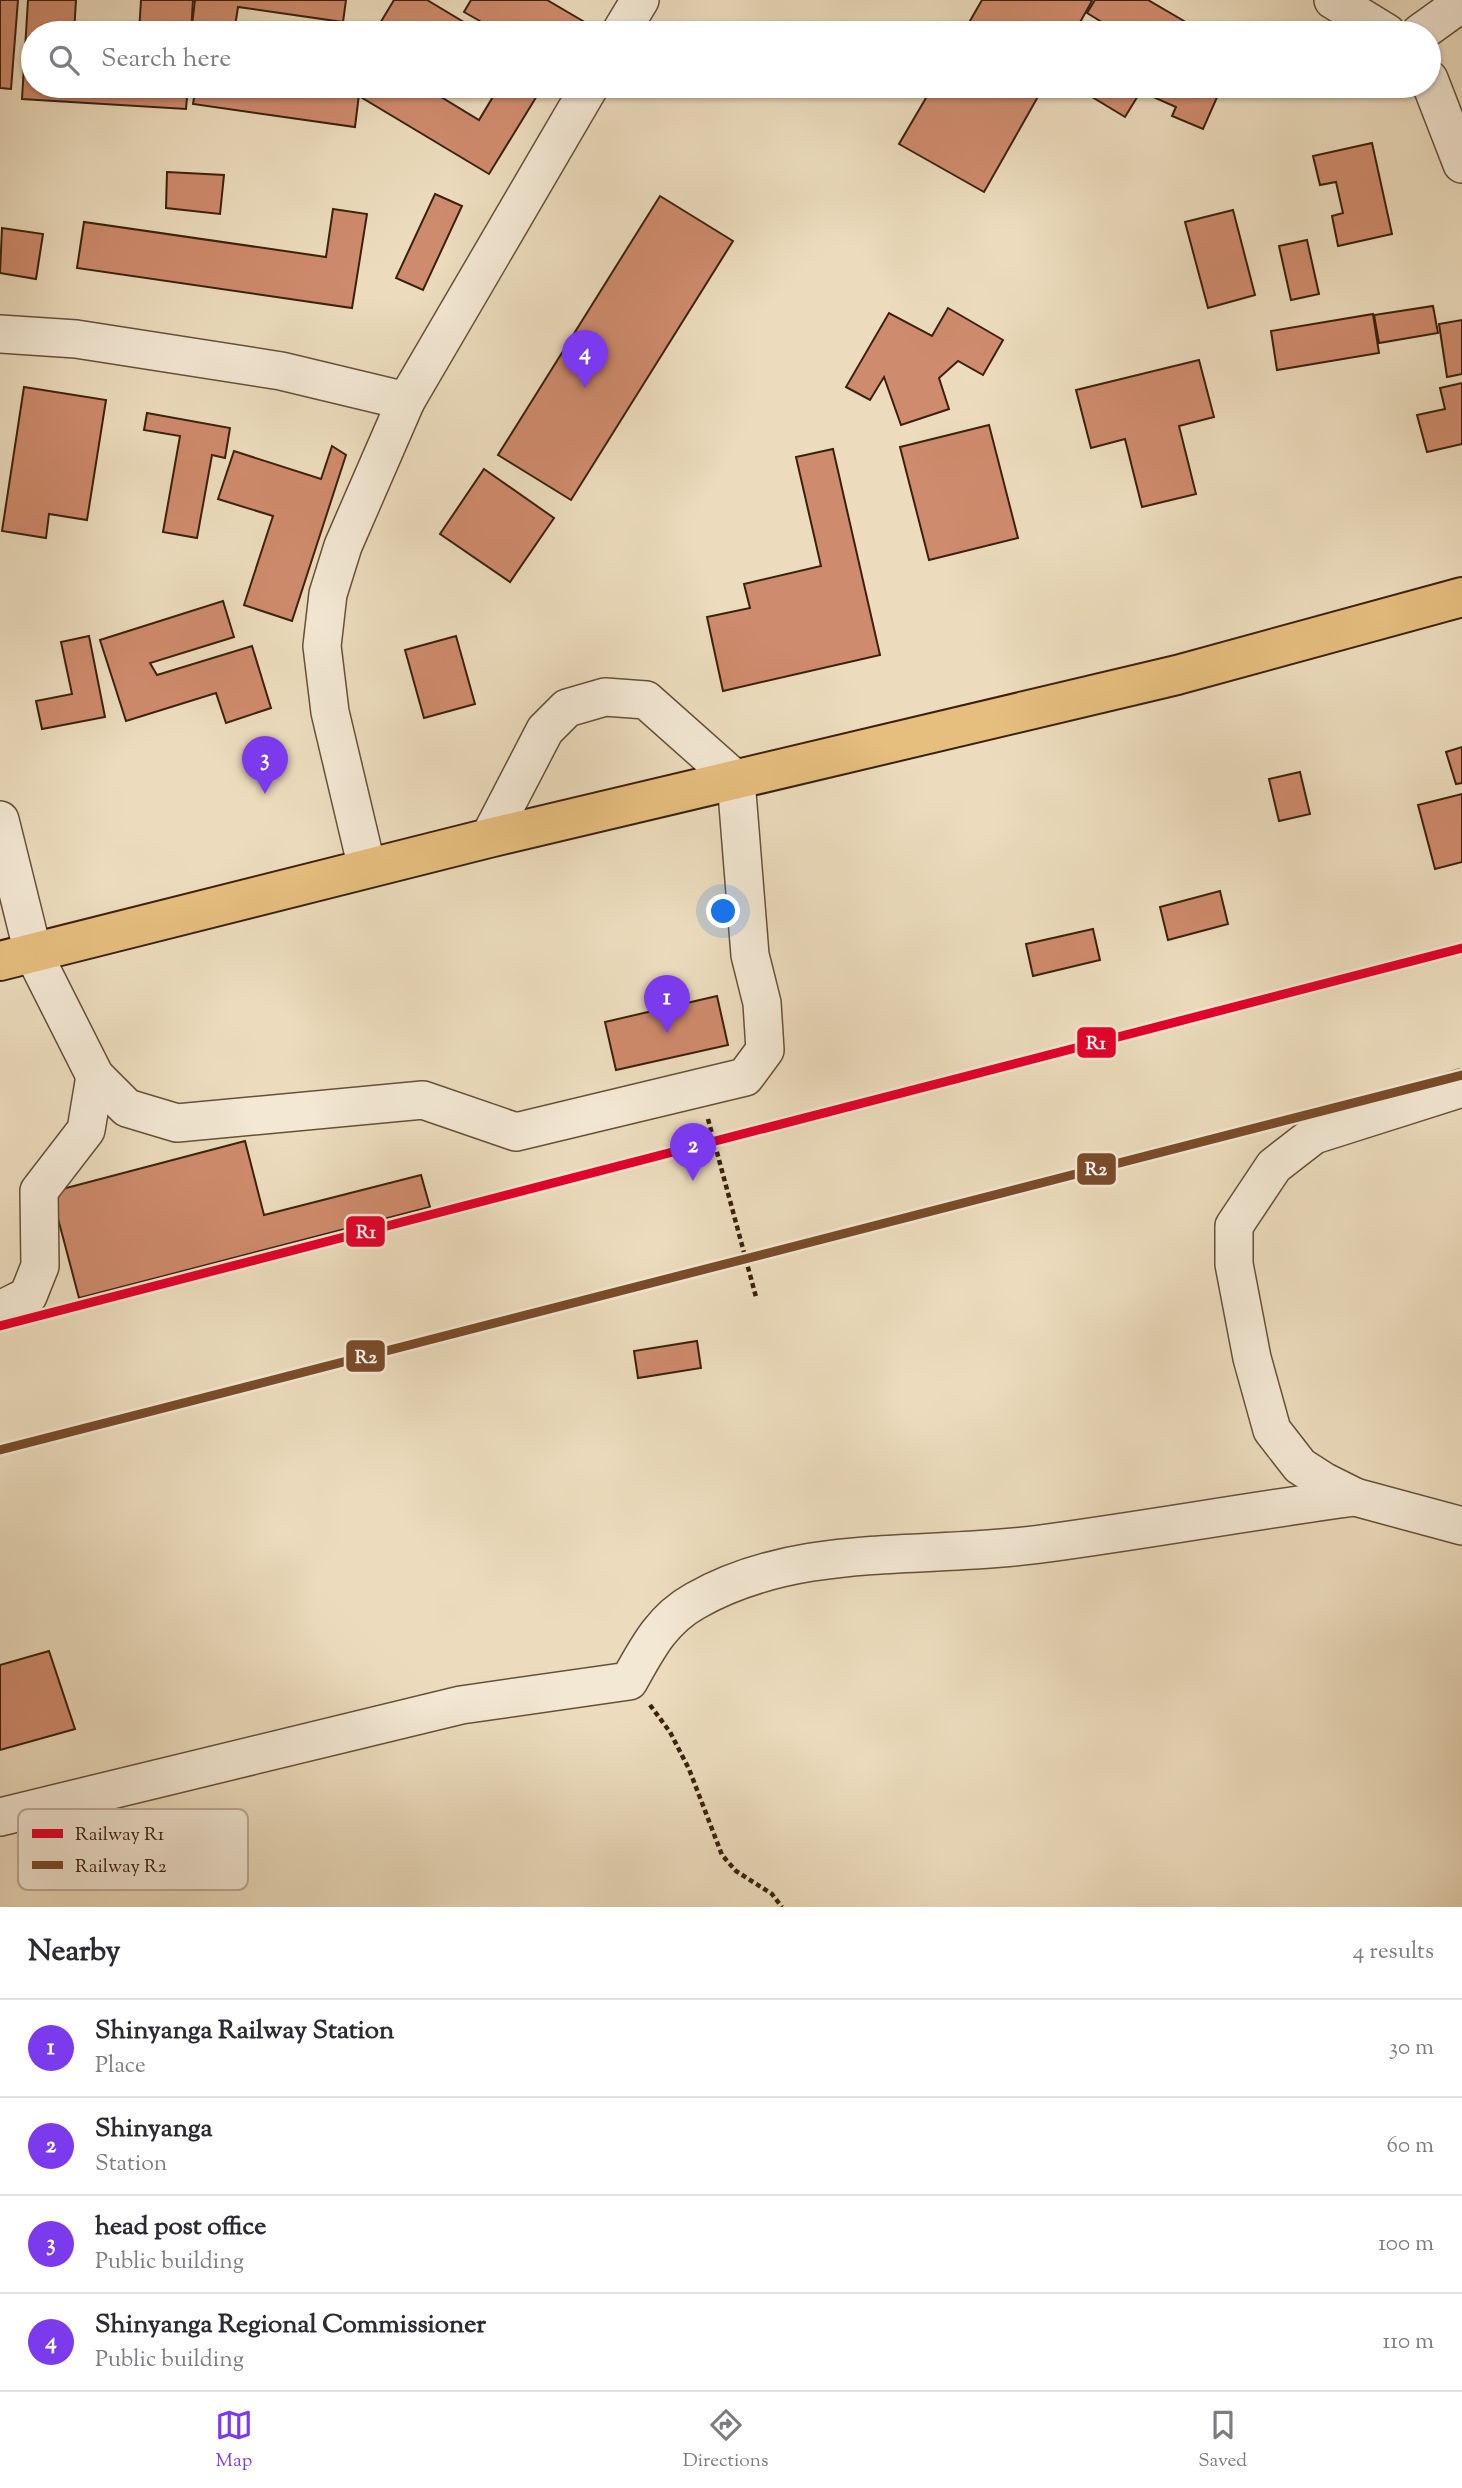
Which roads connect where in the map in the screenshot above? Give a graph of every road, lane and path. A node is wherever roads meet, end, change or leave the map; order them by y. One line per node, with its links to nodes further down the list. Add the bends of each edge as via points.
1 (640, 0): 4 (street)
2 (1333, 0): 5 (street)
3 (1461, 0): 6 (street)
4 (627, 21)
5 (1367, 21)
6 (1437, 21)
7 (583, 98): 11 (street)
8 (1436, 98): 9 (street)
9 (1462, 164)
10 (0, 334): 11 (street, via 76,339 267,369)
11 (406, 401): 16 (street, via 343,546 328,594 322,646 330,712)
12 (1462, 597): 13 (highway, via 1177,675)
13 (736, 780): 15 (highway); 15 (street, via 646,700 605,697 567,708 545,730); 18 (street, via 750,955 762,1003 765,1050 745,1077 516,1132 423,1100 177,1123 127,1108)
14 (0, 820): 17 (street)
15 (489, 838): 16 (highway)
16 (367, 868): 17 (highway)
17 (16, 957): 18 (street)
18 (95, 1076): 22 (street, via 86,1130 39,1191 40,1266 28,1296)
19 (1462, 1088): 23 (street, via 1314,1135 1274,1166 1234,1226 1236,1274 1272,1430 1300,1466)
20 (706, 1111): 21 (path)
21 (755, 1297)
22 (0, 1310)
23 (1355, 1497): 24 (street); 25 (street, via 1039,1545 832,1558 759,1573 695,1601 667,1620)
24 (1462, 1526)
25 (629, 1681): 26 (street, via 461,1704); 29 (path, via 670,1732 722,1855)
26 (33, 1809)
27 (18, 1813): 28 (street)
28 (0, 1817)
29 (782, 1907)

